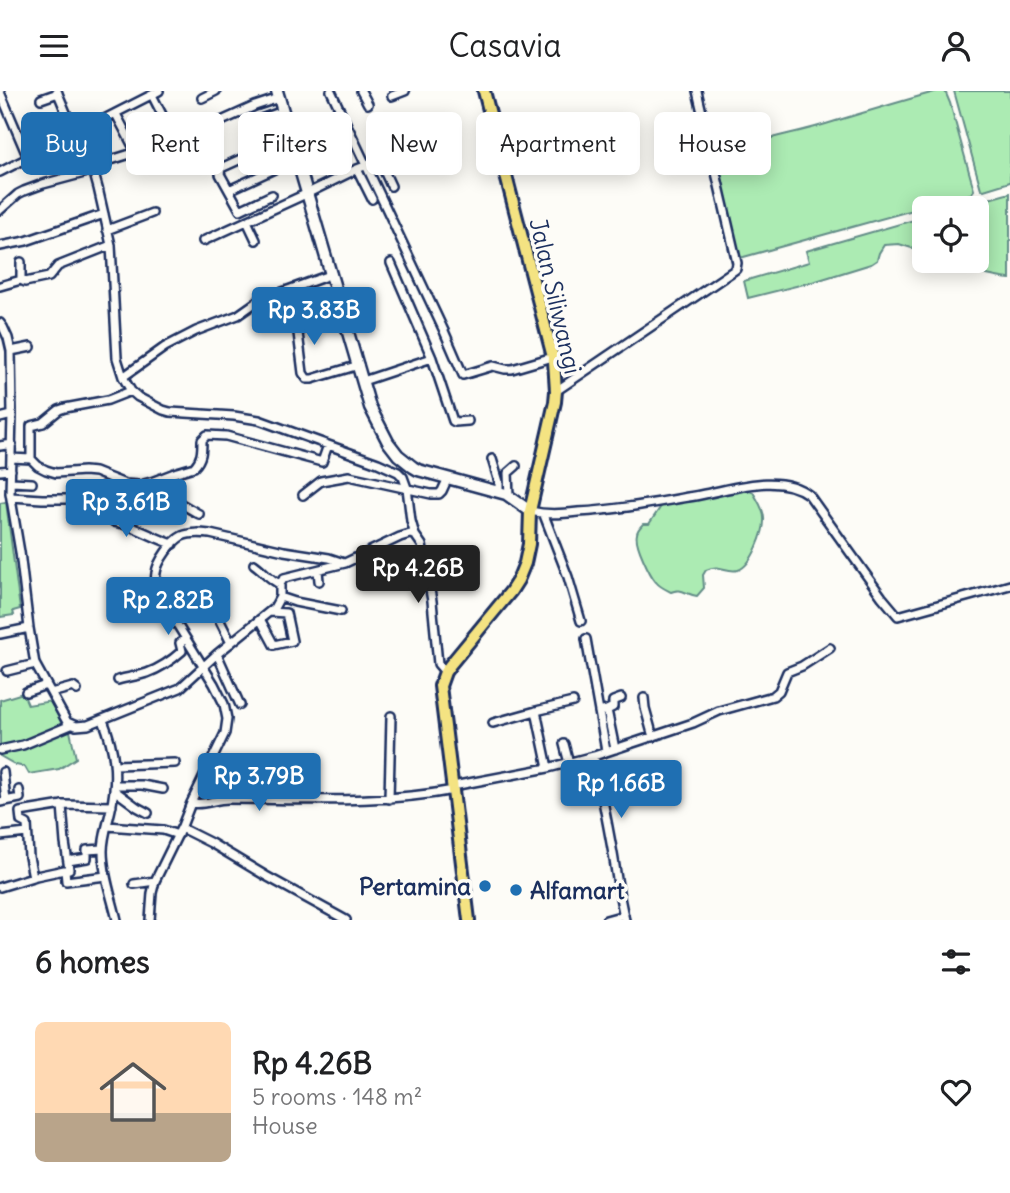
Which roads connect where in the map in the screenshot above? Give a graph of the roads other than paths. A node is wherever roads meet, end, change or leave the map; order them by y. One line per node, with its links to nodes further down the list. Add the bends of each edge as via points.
1 (216, 91): 12 (street)
2 (331, 91): 25 (street)
3 (361, 91): 14 (street)
4 (405, 91): 11 (street)
5 (484, 91): 57 (main road, Jalan Siliwangi)
6 (697, 91): 63 (street, via 736,269)
7 (0, 92): 22 (street)
8 (57, 92): 13 (street); 16 (street)
9 (155, 93): 17 (street); 18 (street)
10 (278, 95): 15 (main road); 20 (street)
11 (392, 96)
12 (202, 98)
13 (41, 99)
14 (368, 104)
15 (283, 111)
16 (66, 112)
17 (163, 112)
18 (116, 114): 19 (street); 21 (street)
19 (112, 116)
20 (224, 120)
21 (126, 133)
22 (21, 142)
23 (238, 160): 35 (street, via 221,168)
24 (21, 162): 27 (street)
25 (366, 166): 26 (street)
26 (357, 169): 36 (street); 38 (street)
27 (0, 172)
28 (77, 175): 39 (street, via 24,191)
29 (94, 175): 41 (street)
30 (261, 175): 35 (street)
31 (303, 175): 36 (main road)
32 (370, 175): 57 (street, via 463,375 493,366 512,369)
33 (386, 175): 34 (street)
34 (391, 186)
35 (229, 190): 37 (street, via 236,212)
36 (308, 193): 42 (street); 50 (main road)
37 (272, 195)
38 (372, 199)
39 (0, 210)
40 (152, 213): 43 (street)
41 (104, 214): 43 (street); 47 (street)
42 (247, 221): 44 (street); 45 (street)
43 (107, 230): 46 (street)
44 (256, 240)
45 (203, 241)
46 (111, 245): 51 (street, via 58,266 49,277); 60 (street, via 117,358)
47 (0, 246)
48 (20, 262): 51 (street)
49 (391, 263): 58 (street)
50 (332, 274): 53 (street); 59 (main road)
51 (21, 279): 52 (street)
52 (0, 286)
53 (288, 290): 59 (street, via 307,379); 60 (street, via 165,347)
54 (0, 324): 56 (street)
55 (31, 347): 56 (street)
56 (10, 351): 64 (street)
57 (553, 357): 63 (main road, Jalan Siliwangi)
58 (432, 358): 61 (street); 65 (street, via 453,421)
59 (359, 365): 61 (main road)
60 (123, 377): 62 (street)
61 (363, 381): 76 (main road, via 378,425 398,455 418,470)
62 (131, 391): 67 (street, via 163,410 258,420); 70 (street, via 59,410 31,426)
63 (556, 391): 85 (main road, Jalan Siliwangi)
64 (4, 416): 66 (street)
65 (468, 421)
66 (12, 444): 68 (street); 69 (street)
67 (328, 445): 72 (street); 81 (street, via 392,468 404,477)
68 (0, 446)
69 (11, 458): 70 (street); 74 (street)
70 (31, 459): 78 (street, via 56,473 95,472 125,484)
71 (492, 459): 82 (street)
72 (321, 462): 77 (street); 78 (street, via 211,434 202,440 199,463)
73 (516, 466): 82 (street, via 508,473)
74 (11, 470): 75 (street); 79 (street)
75 (0, 471)
76 (448, 478): 81 (street, via 439,494); 82 (main road)
77 (327, 479): 81 (street, via 358,477); 83 (street)
78 (156, 481): 86 (street, via 158,494)
79 (11, 482): 80 (street); 84 (street)
80 (32, 483)
81 (407, 488): 88 (street)
82 (504, 494): 85 (main road)
83 (303, 495)
84 (11, 496): 89 (street, via 98,499 107,504 114,522); 102 (street)
85 (530, 511): 87 (street); 110 (main road, Jalan Siliwangi, via 528,547 518,580)
86 (199, 514)
87 (544, 515): 95 (street, via 633,507 757,484 790,485 809,495 898,616); 101 (street)
88 (415, 535): 90 (street, via 400,537); 110 (street, via 422,545)
89 (173, 544): 90 (street, via 183,536 210,534); 104 (street, via 155,573 156,585)
90 (345, 563): 92 (street)
91 (254, 565): 94 (street)
92 (318, 570): 93 (street); 94 (street, via 284,578)
93 (319, 581)
94 (280, 585): 96 (street)
95 (1010, 585)
96 (280, 597): 97 (street); 98 (street)
97 (341, 611)
98 (269, 612): 100 (street); 100 (street, via 286,613 292,641 274,645)
99 (217, 615): 106 (street)
100 (260, 619): 106 (street)
101 (581, 621)
102 (29, 628): 103 (street); 109 (street)
103 (0, 634)
104 (186, 639): 112 (street); 113 (street, via 170,663)
105 (586, 639): 123 (street)
106 (231, 643): 108 (street)
107 (830, 648): 128 (street, via 789,671 773,696)
108 (217, 654): 112 (street); 121 (street)
109 (36, 664): 111 (street); 114 (street)
110 (441, 668): 144 (main road)
111 (7, 671)
112 (200, 671): 125 (street, via 180,688); 139 (street, via 224,704 227,719)
113 (118, 680)
114 (46, 685): 116 (street); 117 (street)
115 (77, 690): 117 (street)
116 (26, 692)
117 (51, 693): 127 (street)
118 (621, 698): 123 (street)
119 (644, 698): 128 (street)
120 (573, 702): 122 (street)
121 (240, 705)
122 (536, 711): 126 (street); 137 (street)
123 (603, 711): 130 (street); 132 (street)
124 (391, 716): 145 (street)
125 (103, 720): 127 (street); 136 (street)
126 (493, 723)
127 (71, 725): 131 (street)
128 (653, 737): 130 (street)
129 (564, 744): 134 (street)
130 (615, 749): 132 (street)
131 (0, 750)
132 (606, 751): 133 (street)
133 (594, 756): 134 (street); 163 (street)
134 (569, 762): 137 (street)
135 (174, 763): 136 (street)
136 (115, 765): 143 (street)
137 (548, 768): 144 (street)
138 (3, 772): 146 (street)
139 (203, 780): 140 (street); 147 (street)
140 (220, 783)
141 (163, 789): 143 (street, via 142,785)
142 (19, 790): 146 (street, via 20,799)
143 (115, 790): 149 (street); 150 (street)
144 (454, 790): 145 (street); 167 (main road)
145 (391, 799): 147 (street)
146 (3, 801)
147 (191, 803): 152 (street)
148 (62, 805): 149 (street); 153 (street, via 20,812); 156 (street)
149 (112, 806): 151 (street)
150 (148, 813)
151 (107, 826): 152 (street); 155 (street)
152 (180, 832): 160 (street); 166 (street, via 211,843)
153 (27, 833): 154 (street); 159 (street)
154 (0, 836)
155 (103, 849): 156 (street, via 87,850 87,858); 158 (street)
156 (68, 860): 157 (street, via 70,868)
157 (65, 870): 158 (street, via 66,881); 159 (street)
158 (106, 876): 164 (street)
159 (33, 877): 162 (street)
160 (155, 881): 161 (street); 165 (street)
161 (134, 884)
162 (0, 887)
163 (625, 917): 168 (street)
164 (117, 920)
165 (150, 920)
166 (346, 920)
167 (469, 920)
168 (606, 920)

